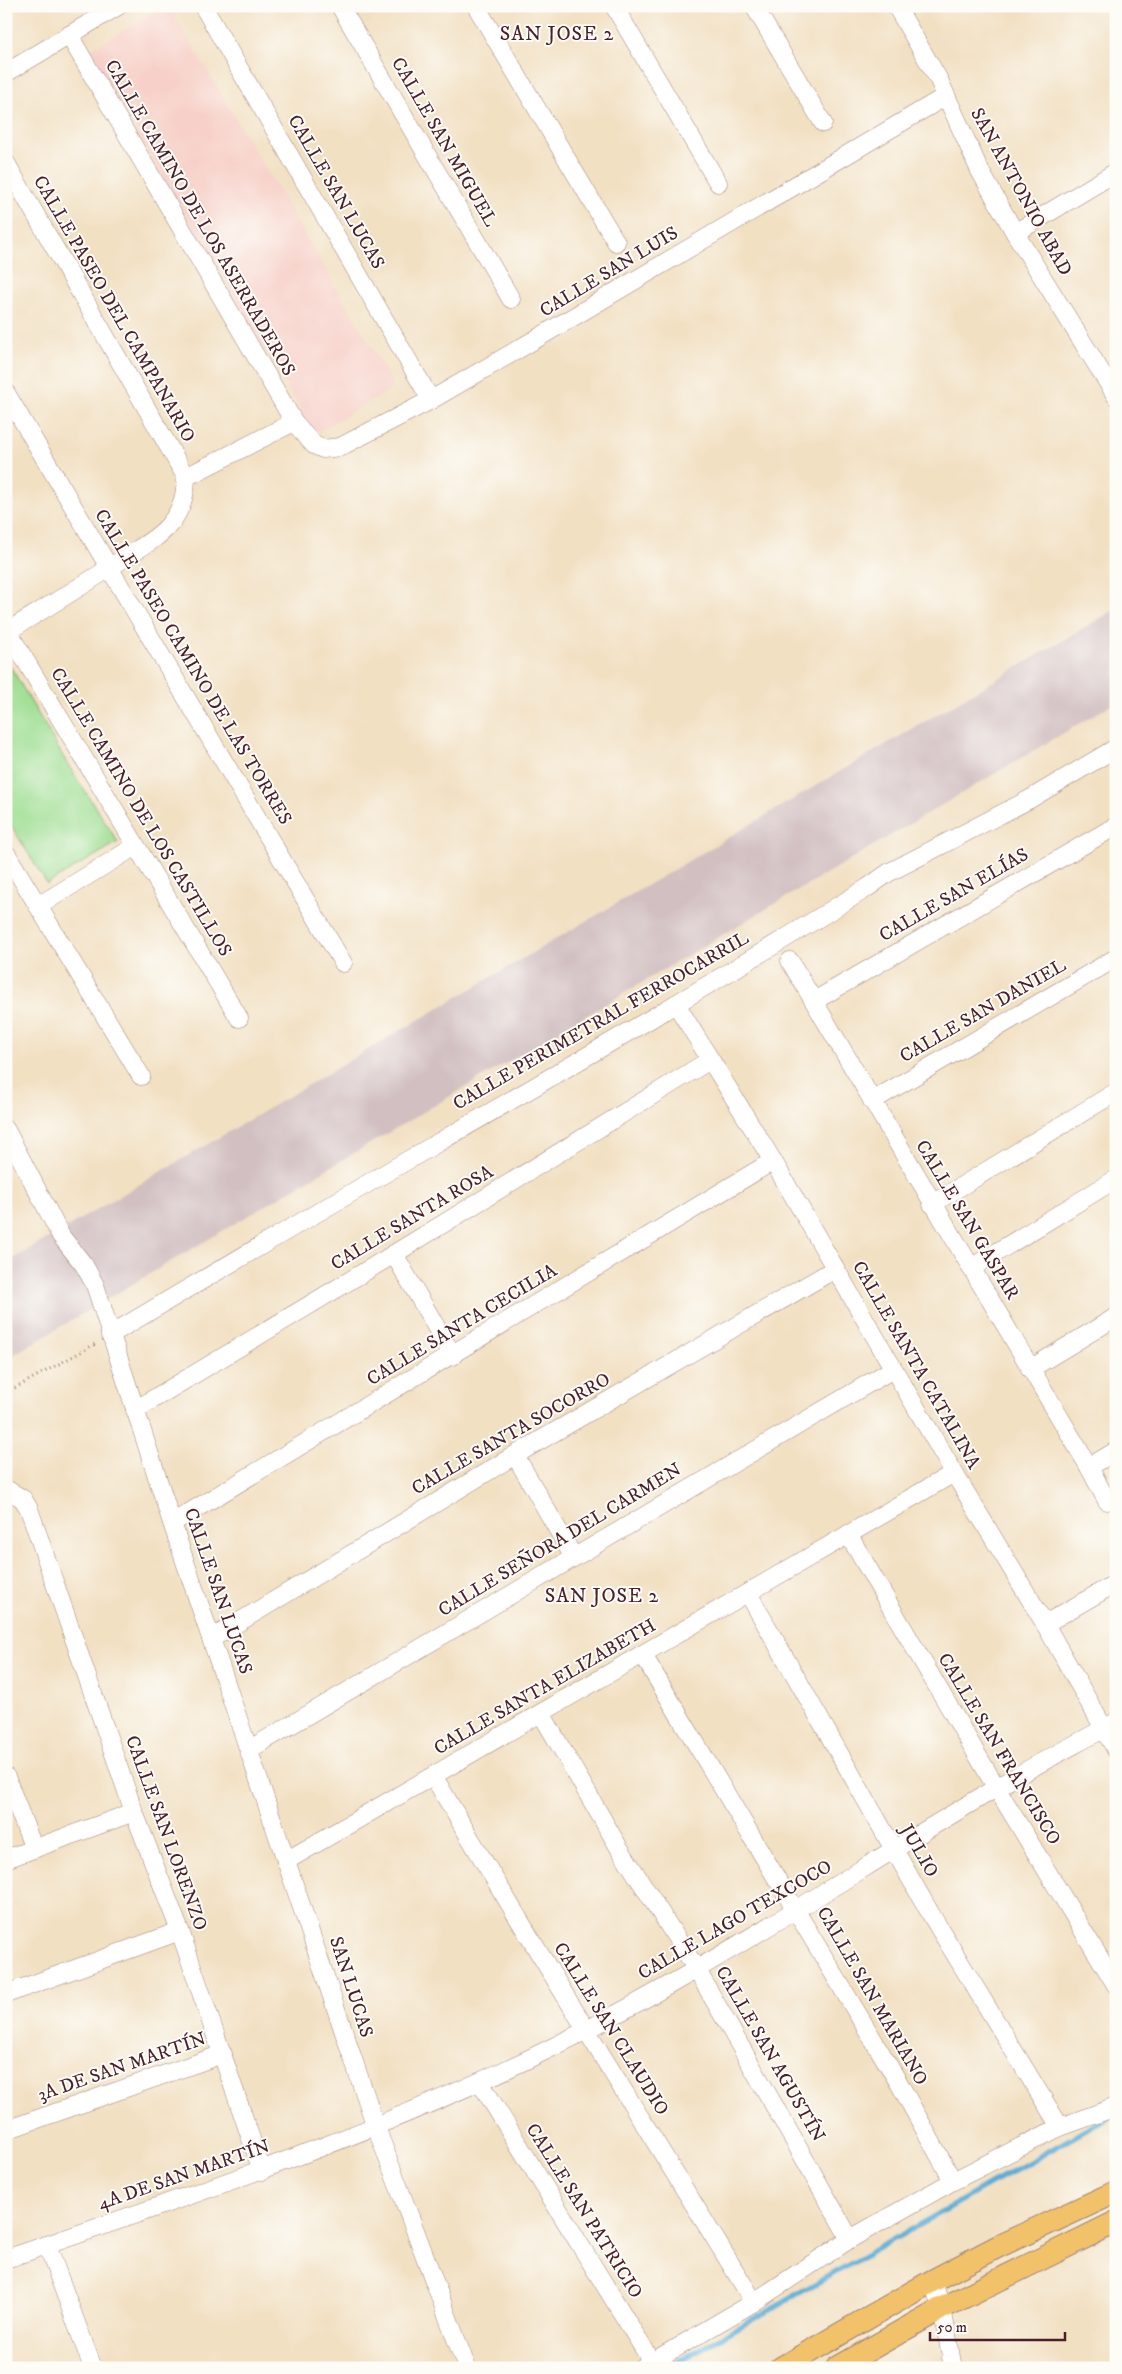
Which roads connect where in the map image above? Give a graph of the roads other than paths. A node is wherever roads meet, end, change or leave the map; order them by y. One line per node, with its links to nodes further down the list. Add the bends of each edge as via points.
1 (118, 6): 8 (street)
2 (203, 6): 20 (street, CALLE SAN LUCAS)
3 (340, 6): 17 (street, CALLE SAN MIGUEL)
4 (476, 6): 16 (street)
5 (614, 6): 14 (street)
6 (754, 6): 11 (street)
7 (896, 6): 10 (street, SAN ANTONIO ABAD)
8 (70, 35): 9 (street); 21 (street, CALLE CAMINO DE LOS ASERRADEROS)
9 (6, 72)
10 (946, 96): 15 (street, SAN ANTONIO ABAD, via 980,171); 20 (street, CALLE SAN LUIS)
11 (823, 123)
12 (6, 163): 22 (street, CALLE PASEO DEL CAMPANARIO)
13 (1116, 172): 15 (street)
14 (718, 183)
15 (1016, 232): 19 (street, SAN ANTONIO ABAD)
16 (616, 242)
17 (511, 299)
18 (6, 393): 23 (street, CALLE PASEO CAMINO DE LAS TORRES)
19 (1116, 396)
20 (431, 400): 21 (street, CALLE SAN LUIS, via 332,449 314,445)
21 (294, 422): 22 (street)
22 (186, 477): 23 (street, via 183,499 168,526)
23 (111, 567): 24 (street); 32 (street, CALLE PASEO CAMINO DE LAS TORRES)
24 (7, 630): 27 (street, CALLE CAMINO DE LOS CASTILLOS)
25 (1116, 748): 34 (street, CALLE PERIMETRAL FERROCARRIL, via 1030,799 888,873)
26 (1116, 826): 33 (street, CALLE SAN ELÍAS)
27 (136, 846): 29 (street); 35 (street, CALLE CAMINO DE LOS CASTILLOS)
28 (6, 853): 29 (street)
29 (38, 906): 37 (street)
30 (1116, 958): 39 (street, CALLE SAN DANIEL)
31 (790, 960): 33 (street, CALLE SAN GASPAR)
32 (343, 963)
33 (814, 1001): 39 (street, CALLE SAN GASPAR)
34 (676, 1004): 36 (street, CALLE SANTA CATALINA); 48 (street, CALLE PERIMETRAL FERROCARRIL)
35 (239, 1018)
36 (710, 1060): 41 (street, CALLE SANTA CATALINA); 44 (street, CALLE SANTA ROSA)
37 (141, 1076)
38 (1116, 1092): 43 (street)
39 (872, 1101): 43 (street, CALLE SAN GASPAR)
40 (6, 1131): 48 (street, CALLE SAN LUCAS, via 61,1236 95,1285)
41 (773, 1161): 46 (street, CALLE SANTA CATALINA); 49 (street, CALLE SANTA CECILIA)
42 (1116, 1179): 45 (street)
43 (932, 1204): 45 (street, CALLE SAN GASPAR)
44 (394, 1254): 49 (street); 52 (street, CALLE SANTA ROSA)
45 (971, 1268): 51 (street, CALLE SAN GASPAR)
46 (835, 1269): 50 (street, CALLE SANTA CATALINA); 54 (street, CALLE SANTA SOCORRO)
47 (1116, 1317): 51 (street)
48 (110, 1335): 52 (street, CALLE SAN LUCAS)
49 (453, 1356): 59 (street, CALLE SANTA CECILIA)
50 (893, 1369): 56 (street, CALLE SANTA CATALINA); 61 (street, CALLE SEÑORA DEL CARMEN)
51 (1030, 1369): 55 (street, CALLE SAN GASPAR)
52 (135, 1410): 59 (street, CALLE SAN LUCAS)
53 (1116, 1451): 55 (street)
54 (515, 1455): 61 (street); 65 (street, CALLE SANTA SOCORRO)
55 (1089, 1467): 58 (street, CALLE SAN GASPAR)
56 (954, 1473): 60 (street, CALLE SANTA ELIZABETH); 64 (street, CALLE SANTA CATALINA)
57 (6, 1489): 74 (street, CALLE SAN LORENZO, via 23,1498 28,1509)
58 (1107, 1501)
59 (172, 1523): 65 (street, CALLE SAN LUCAS)
60 (848, 1534): 63 (street, CALLE SANTA ELIZABETH); 73 (street, CALLE SAN FRANCISCO)
61 (573, 1556): 69 (street, CALLE SEÑORA DEL CARMEN)
62 (1116, 1583): 64 (street)
63 (748, 1593): 66 (street, CALLE SANTA ELIZABETH); 76 (street, JULIO)
64 (1046, 1624): 68 (street, CALLE SANTA CATALINA)
65 (211, 1639): 69 (street, CALLE SAN LUCAS)
66 (643, 1655): 67 (street, CALLE SANTA ELIZABETH); 79 (street, CALLE SAN MARIANO)
67 (540, 1713): 72 (street, CALLE SANTA ELIZABETH); 81 (street, CALLE SAN AGUSTÍN, via 618,1846)
68 (1110, 1725): 70 (street, CALLE SANTA CATALINA); 73 (street, CALLE LAGO TEXCOCO)
69 (250, 1749): 78 (street, CALLE SAN LUCAS)
70 (1116, 1750)
71 (6, 1777): 75 (street)
72 (434, 1777): 78 (street, CALLE SANTA ELIZABETH); 84 (street, CALLE SAN CLAUDIO)
73 (996, 1787): 76 (street, CALLE LAGO TEXCOCO); 82 (street, CALLE SAN FRANCISCO)
74 (134, 1812): 75 (street); 80 (street, CALLE SAN LORENZO)
75 (34, 1849): 77 (street)
76 (894, 1851): 79 (street, CALLE LAGO TEXCOCO); 88 (street, JULIO)
77 (6, 1858)
78 (286, 1861): 89 (street, SAN LUCAS)
79 (796, 1910): 81 (street, CALLE LAGO TEXCOCO); 92 (street, CALLE SAN MARIANO)
80 (180, 1932): 83 (street); 85 (street, CALLE SAN LORENZO)
81 (697, 1970): 84 (street, CALLE LAGO TEXCOCO); 96 (street, CALLE SAN AGUSTÍN)
82 (1116, 1985)
83 (6, 1994)
84 (587, 2028): 86 (street, CALLE LAGO TEXCOCO); 101 (street, CALLE SAN CLAUDIO)
85 (223, 2054): 90 (street, 3A DE SAN MARTÍN); 91 (street, CALLE SAN LORENZO)
86 (480, 2082): 89 (street, CALLE LAGO TEXCOCO); 103 (street, CALLE SAN PATRICIO)
87 (1116, 2107): 88 (street)
88 (1060, 2126): 92 (street)
89 (376, 2127): 91 (street, 4A DE SAN MARTÍN); 105 (street, SAN LUCAS)
90 (6, 2130)
91 (262, 2171): 97 (street, 4A DE SAN MARTÍN)
92 (953, 2181): 96 (street)
93 (1116, 2192): 95 (main road)
94 (1116, 2222): 99 (main road)
95 (1028, 2233): 99 (main road); 100 (main road)
96 (850, 2238): 101 (street)
97 (47, 2245): 98 (street, 4A DE SAN MARTÍN); 104 (street)
98 (6, 2259)
99 (1040, 2260): 102 (main road)
100 (932, 2281): 102 (street); 106 (main road)
101 (754, 2302): 103 (street)
102 (942, 2308): 107 (main road); 108 (street)
103 (647, 2365)
104 (93, 2368)
105 (467, 2368)
106 (781, 2368)
107 (837, 2368)
108 (954, 2368)

